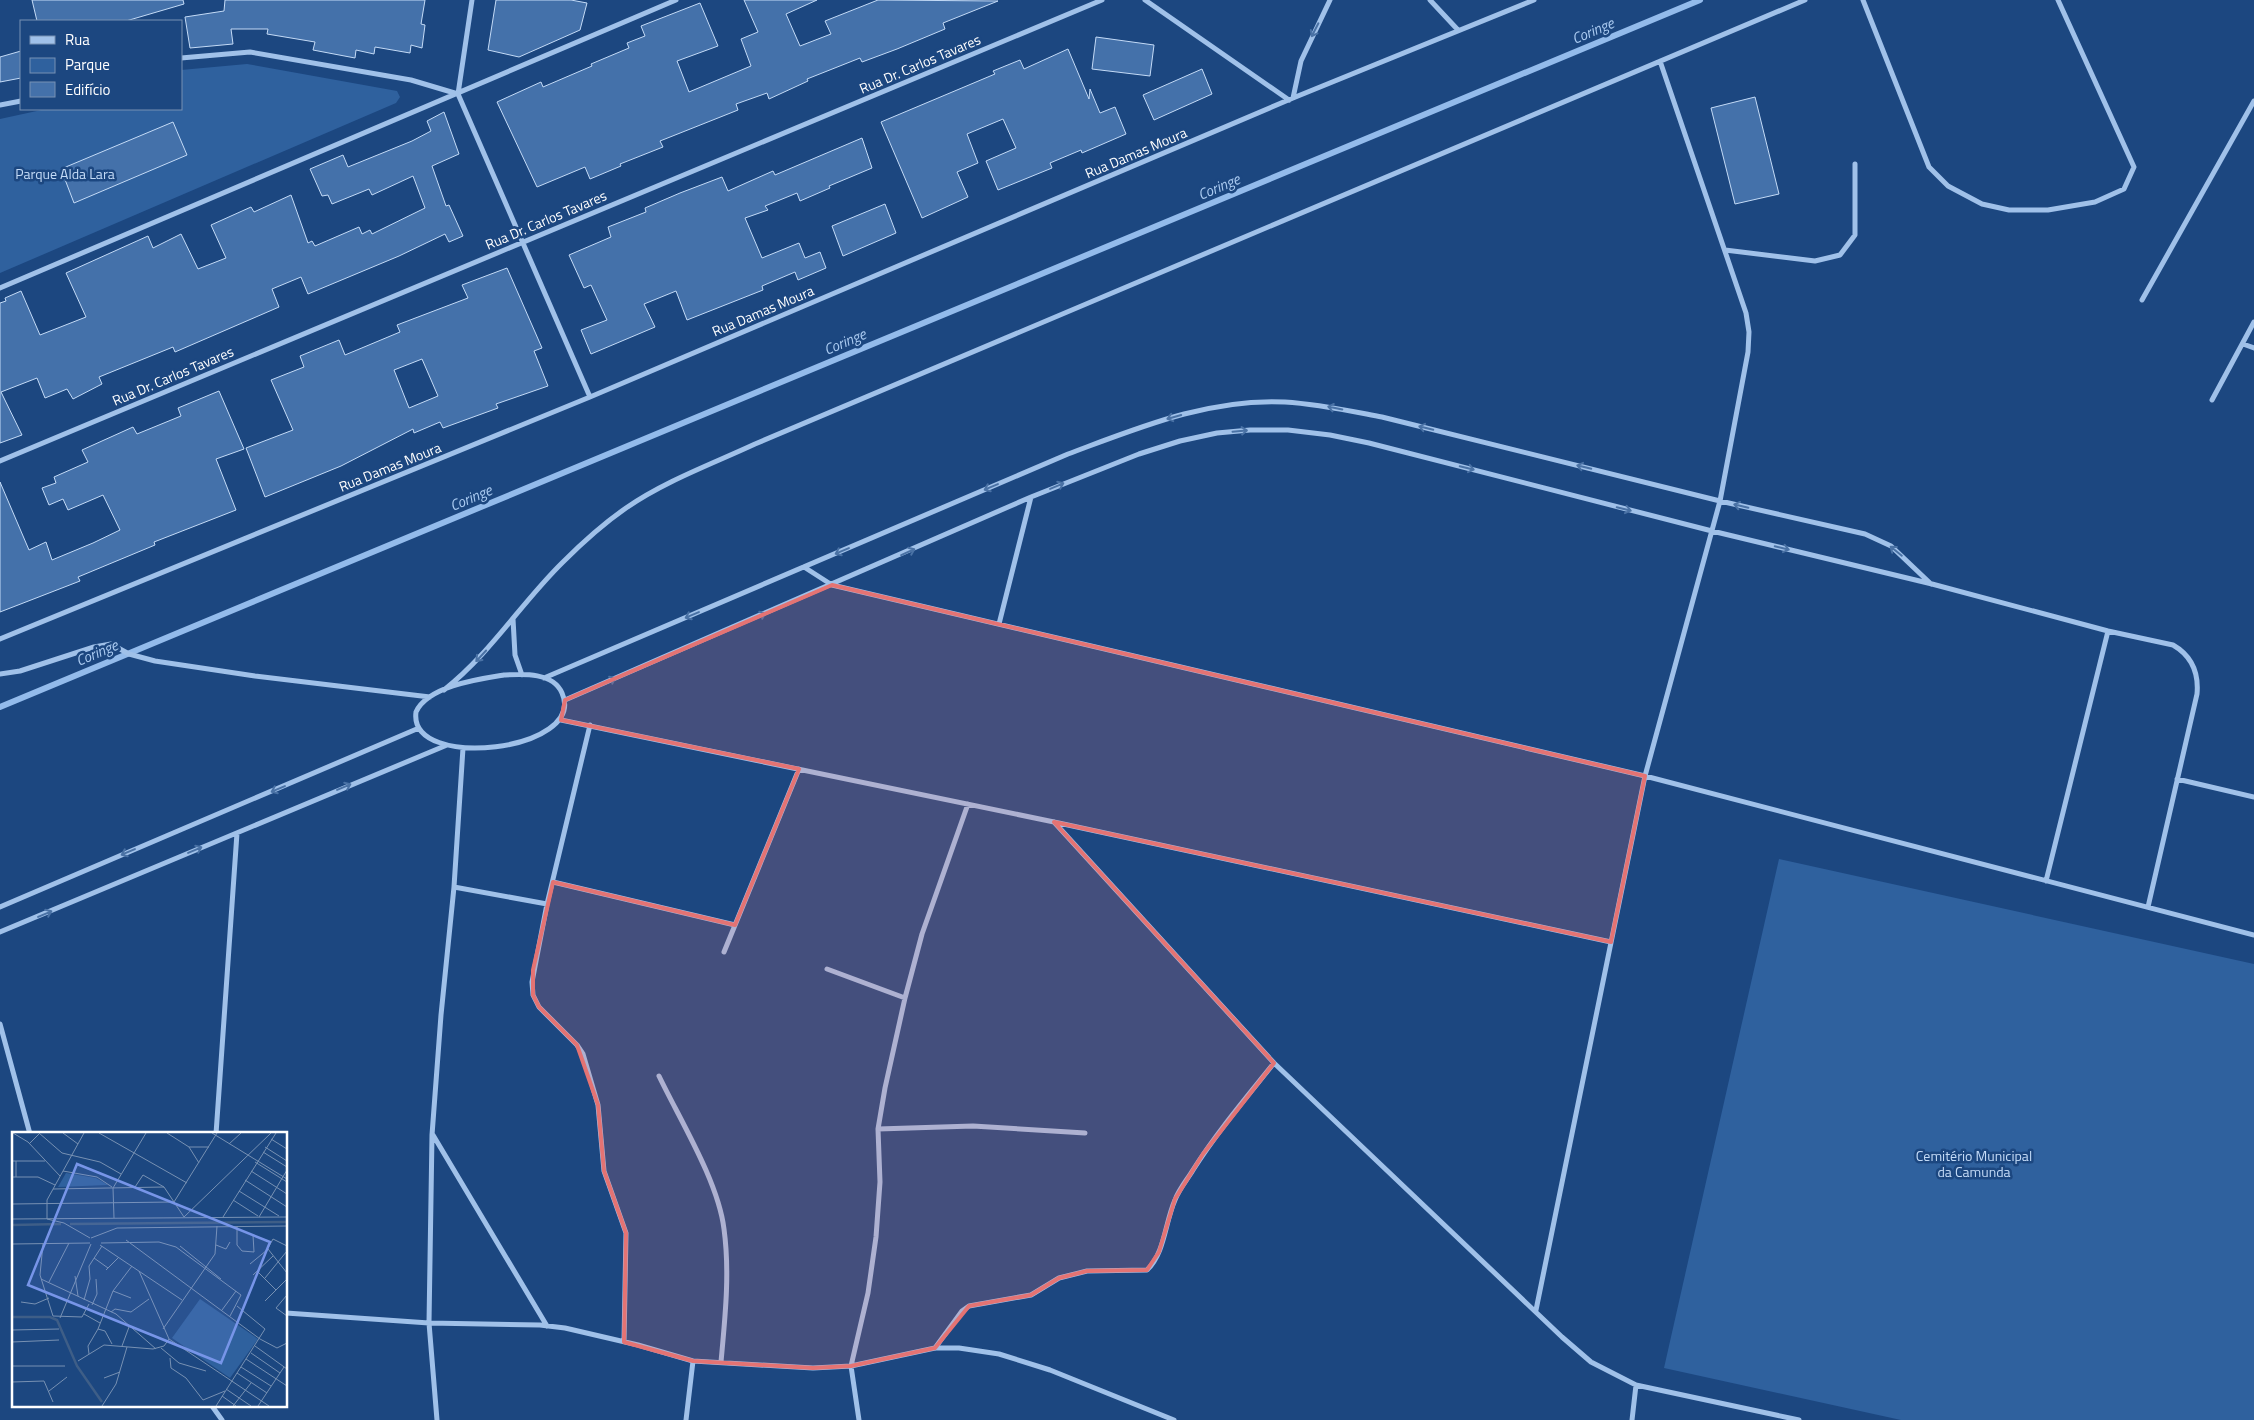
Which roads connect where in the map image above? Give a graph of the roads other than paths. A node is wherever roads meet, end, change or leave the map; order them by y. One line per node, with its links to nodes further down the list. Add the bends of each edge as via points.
1 (472, 0): 14 (street)
2 (676, 0): 14 (street)
3 (1102, 0): 20 (street, Rua Dr. Carlos Tavares)
4 (1144, 0): 15 (street)
5 (1330, 0): 15 (street, one-way to 15, via 1301,61)
6 (1430, 0): 11 (street)
7 (1534, 0): 11 (street, Rua Damas Moura)
8 (1805, 0): 13 (street)
9 (1863, 0): 10 (street, via 1929,167 1948,186 1982,204 2010,210 2048,210 2095,202 2124,189 2134,167)
10 (2058, 0)
11 (1458, 30): 15 (street, Rua Damas Moura)
12 (182, 58): 14 (street, via 250,52 411,80)
13 (1660, 61): 21 (street); 36 (street, via 755,444 662,487 627,508 562,562)
14 (458, 94): 20 (street); 22 (street)
15 (1291, 99): 27 (street, Rua Damas Moura)
16 (20, 101): 18 (street)
17 (2254, 101): 23 (street)
18 (0, 105)
19 (1855, 164): 21 (street, via 1855,235 1840,255 1815,261)
20 (524, 241): 27 (street); 29 (street, Rua Dr. Carlos Tavares)
21 (1725, 250): 31 (street, via 1750,332)
22 (0, 288)
23 (2142, 300)
24 (2254, 322): 25 (street)
25 (2243, 344): 26 (street); 28 (street)
26 (2254, 348)
27 (590, 396): 39 (street, Rua Damas Moura)
28 (2212, 400)
29 (0, 461)
30 (1031, 497): 32 (street, one-way to 32, via 1139,454 1180,442 1217,434 1288,430 1369,443); 35 (street, one-way to 30); 37 (street)
31 (1720, 502): 32 (street); 33 (street, one-way to 33, via 1382,417 1326,406 1256,402 1192,412 1154,422 1068,454); 34 (street, one-way to 31, via 1891,546 1865,534)
32 (1712, 531): 34 (street, one-way to 34); 52 (street)
33 (804, 567): 35 (street); 42 (street, one-way to 42)
34 (1932, 584): 38 (street)
35 (832, 585): 37 (street); 45 (street, one-way to 35)
36 (513, 619): 41 (street, via 515,655); 43 (street, one-way to 43, via 474,664)
37 (999, 624): 52 (street)
38 (2108, 631): 53 (street, via 2173,645 2192,660 2198,683 2197,694); 58 (street)
39 (0, 639)
40 (0, 674): 44 (street, via 111,644 129,654 155,661)
41 (522, 674): 42 (street); 43 (street, via 485,678)
42 (544, 678): 45 (street, via 557,685)
43 (444, 690): 44 (street)
44 (430, 697): 48 (street, via 416,712)
45 (565, 700): 46 (street)
46 (562, 720): 47 (street); 50 (street, via 519,742)
47 (590, 725): 51 (street); 59 (street)
48 (419, 728): 49 (street, via 432,740); 62 (street, one-way to 62)
49 (447, 745): 50 (street); 57 (street, one-way to 49)
50 (463, 748): 60 (street)
51 (799, 769): 55 (street); 64 (street)
52 (1645, 776): 58 (street); 67 (street)
53 (2177, 779): 54 (street); 63 (street)
54 (2254, 797)
55 (968, 804): 56 (street); 70 (street, via 922,934)
56 (1054, 822): 67 (street); 72 (street)
57 (237, 832): 65 (street, one-way to 57); 76 (street)
58 (2046, 881): 63 (street)
59 (552, 882): 61 (street); 64 (street)
60 (454, 887): 61 (street); 78 (street, via 440,1015)
61 (548, 904): 83 (street, via 533,970 533,996 539,1007 583,1054 598,1105 604,1171 626,1233)
62 (0, 906)
63 (2148, 907): 66 (street)
64 (735, 925): 68 (street)
65 (0, 932)
66 (2254, 935)
67 (1611, 942): 79 (street)
68 (724, 952)
69 (827, 969): 70 (street)
70 (905, 998): 74 (street)
71 (0, 1024): 75 (street)
72 (1274, 1063): 79 (street); 84 (street, via 1203,1154 1175,1199 1159,1252 1147,1270 1087,1271 1059,1278 1031,1295 969,1306)
73 (659, 1076): 86 (street, via 712,1185 724,1228 727,1287)
74 (878, 1129): 77 (street, via 973,1126); 87 (street, via 880,1182 876,1237)
75 (29, 1132)
76 (216, 1132)
77 (1085, 1133)
78 (432, 1135): 81 (street); 82 (street)
79 (1536, 1310): 88 (street, via 1591,1362)
80 (288, 1314): 81 (street)
81 (429, 1323): 82 (street); 91 (street)
82 (547, 1326): 83 (street)
83 (624, 1342): 85 (street)
84 (935, 1348): 87 (street); 94 (street, via 999,1354 1058,1373)
85 (693, 1361): 86 (street); 92 (street)
86 (721, 1362): 87 (street, via 813,1368)
87 (852, 1366): 93 (street)
88 (1636, 1386): 95 (street); 96 (street)
89 (213, 1408): 90 (street)
90 (222, 1420)
91 (437, 1420)
92 (686, 1420)
93 (859, 1420)
94 (1174, 1420)
95 (1632, 1420)
96 (1799, 1420)

